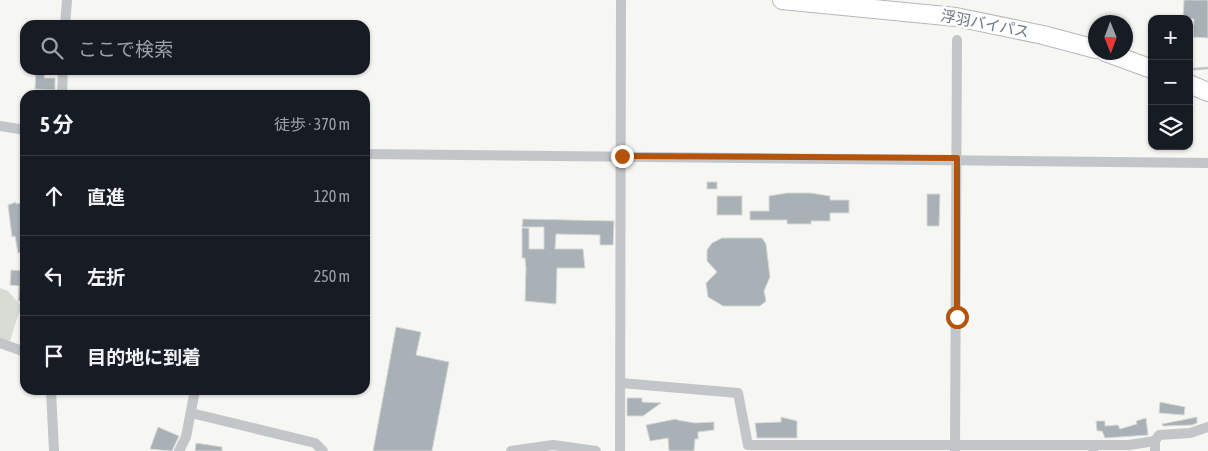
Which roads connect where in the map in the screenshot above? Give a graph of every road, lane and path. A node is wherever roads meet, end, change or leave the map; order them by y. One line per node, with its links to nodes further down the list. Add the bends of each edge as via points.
1 (67, 0): 4 (street)
2 (621, 0): 16 (street)
3 (782, 0): 6 (highway, 浮羽バイパス, via 956,17)
4 (65, 20)
5 (957, 40): 17 (street)
6 (1088, 48)
7 (1127, 60): 8 (highway)
8 (1148, 68)
9 (63, 75): 11 (street)
10 (1193, 86): 12 (highway)
11 (62, 90)
12 (1208, 92)
13 (0, 126): 14 (street)
14 (20, 129)
15 (370, 154): 16 (street)
16 (622, 156): 17 (street); 21 (street)
17 (957, 158): 18 (street); 27 (street)
18 (1208, 163)
19 (0, 343): 20 (street)
20 (20, 350)
21 (621, 383): 27 (street, via 738,393 748,445); 34 (street)
22 (51, 395): 29 (street)
23 (194, 395): 24 (street)
24 (191, 413): 30 (street); 31 (street, via 315,443)
25 (1208, 427): 26 (street, via 1190,433 1159,435)
26 (1155, 446): 28 (street)
27 (955, 448): 28 (street)
28 (1094, 448)
29 (54, 451)
30 (179, 451)
31 (323, 451)
32 (511, 451): 33 (street, via 553,445)
33 (596, 451)
34 (620, 451)

